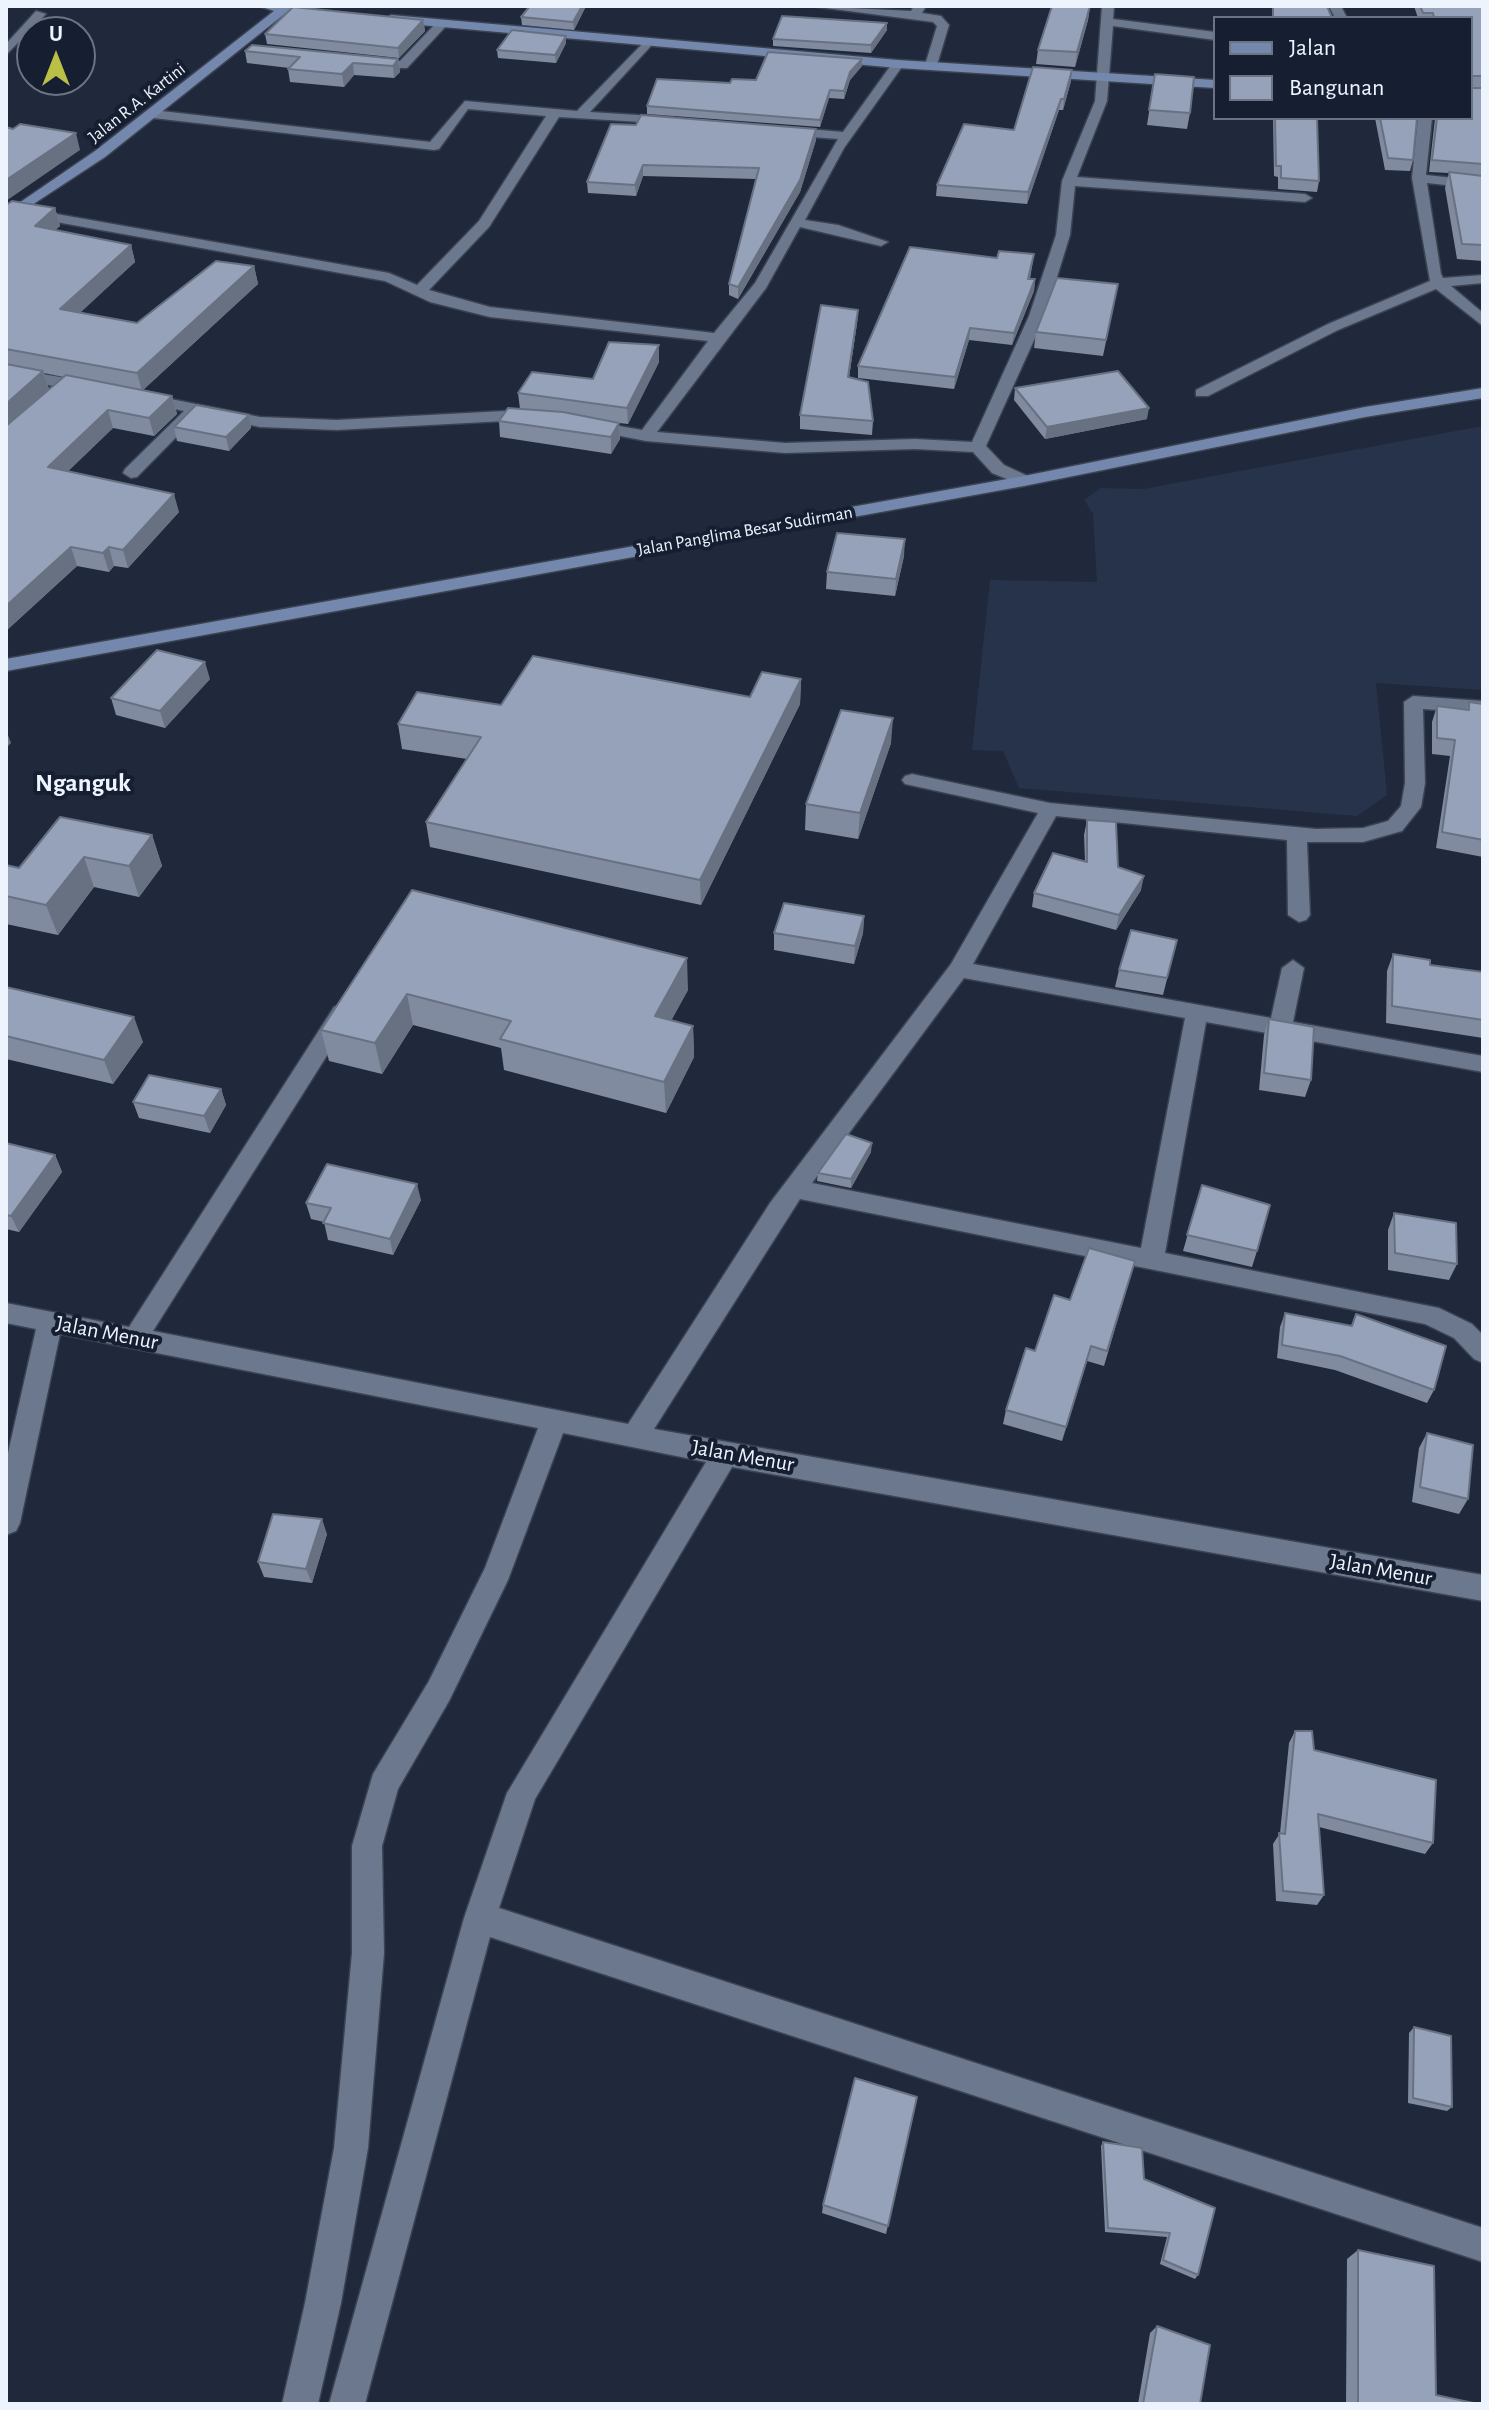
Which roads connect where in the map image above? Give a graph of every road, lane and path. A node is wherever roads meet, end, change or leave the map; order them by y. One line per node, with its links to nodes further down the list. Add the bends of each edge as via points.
1 (265, 6): 4 (street)
2 (816, 6): 5 (street)
3 (1108, 6): 9 (street)
4 (286, 7): 6 (street); 21 (street, Jalan R.A. Kartini, via 243,49)
5 (918, 11): 16 (street, via 943,25)
6 (331, 13)
7 (40, 14): 13 (street)
8 (379, 18): 10 (street)
9 (1107, 22): 11 (street); 17 (street)
10 (442, 24): 12 (street); 14 (street, via 403,65)
11 (1213, 36)
12 (646, 44): 15 (street); 20 (street)
13 (6, 51)
14 (351, 62)
15 (898, 64): 16 (street); 25 (street)
16 (931, 65): 17 (street)
17 (1106, 79): 18 (street); 27 (street)
18 (1213, 84)
19 (555, 113): 20 (street); 21 (street, via 465,105 434,146); 35 (street, via 484,224)
20 (582, 113): 23 (street)
21 (153, 114): 30 (street, Jalan R.A. Kartini)
22 (1425, 120): 26 (street)
23 (691, 123)
24 (769, 130): 25 (street)
25 (847, 136): 31 (street)
26 (1419, 178): 28 (street); 34 (street)
27 (1069, 181): 29 (street); 49 (street, via 1063,235 1037,316)
28 (1483, 185)
29 (1305, 198)
30 (9, 213): 35 (street, via 389,277)
31 (799, 223): 32 (street); 37 (street, via 761,285)
32 (881, 242)
33 (1483, 279): 34 (street)
34 (1438, 283): 36 (street); 41 (street, via 1333,327)
35 (419, 292): 37 (street, via 490,312)
36 (1483, 321)
37 (718, 338): 48 (street)
38 (6, 373): 39 (street)
39 (69, 383): 40 (street); 44 (street)
40 (101, 389)
41 (1202, 393)
42 (1483, 393): 51 (street, Jalan Panglima Besar Sudirman)
43 (132, 396): 45 (street)
44 (48, 402)
45 (194, 410): 46 (street, via 260,422 337,425 504,416); 50 (street)
46 (550, 419)
47 (578, 423): 48 (street)
48 (646, 436): 49 (street, via 785,448)
49 (978, 447): 51 (street, via 998,469)
50 (131, 473)
51 (1024, 481): 52 (street, Jalan Panglima Besar Sudirman)
52 (6, 665)
53 (1483, 707): 56 (street, via 1413,702 1415,783 1411,807 1395,826 1363,835)
54 (912, 780): 55 (street)
55 (1050, 809): 56 (street); 59 (street)
56 (1297, 834): 57 (street)
57 (1299, 915)
58 (1293, 968): 62 (street)
59 (959, 969): 61 (street); 64 (street)
60 (354, 995): 68 (street)
61 (1197, 1011): 62 (street); 65 (street)
62 (1281, 1025): 63 (street)
63 (1483, 1064)
64 (795, 1189): 65 (street); 71 (street)
65 (1151, 1261): 69 (street, via 1430,1315 1463,1331)
66 (6, 1313): 67 (street, Jalan Menur)
67 (50, 1322): 68 (street, Jalan Menur); 73 (street)
68 (135, 1338): 70 (street, Jalan Menur)
69 (1483, 1352)
70 (554, 1421): 71 (street, Jalan Menur); 77 (street, via 498,1571 439,1691 384,1784 367,1846 368,1953 351,2148)
71 (635, 1436): 72 (street, Jalan Menur)
72 (725, 1454): 74 (street, Jalan Menur); 75 (street, via 522,1793)
73 (6, 1523)
74 (1483, 1588)
75 (480, 1918): 76 (street); 78 (street)
76 (1483, 2245)
77 (300, 2404)
78 (347, 2404)

